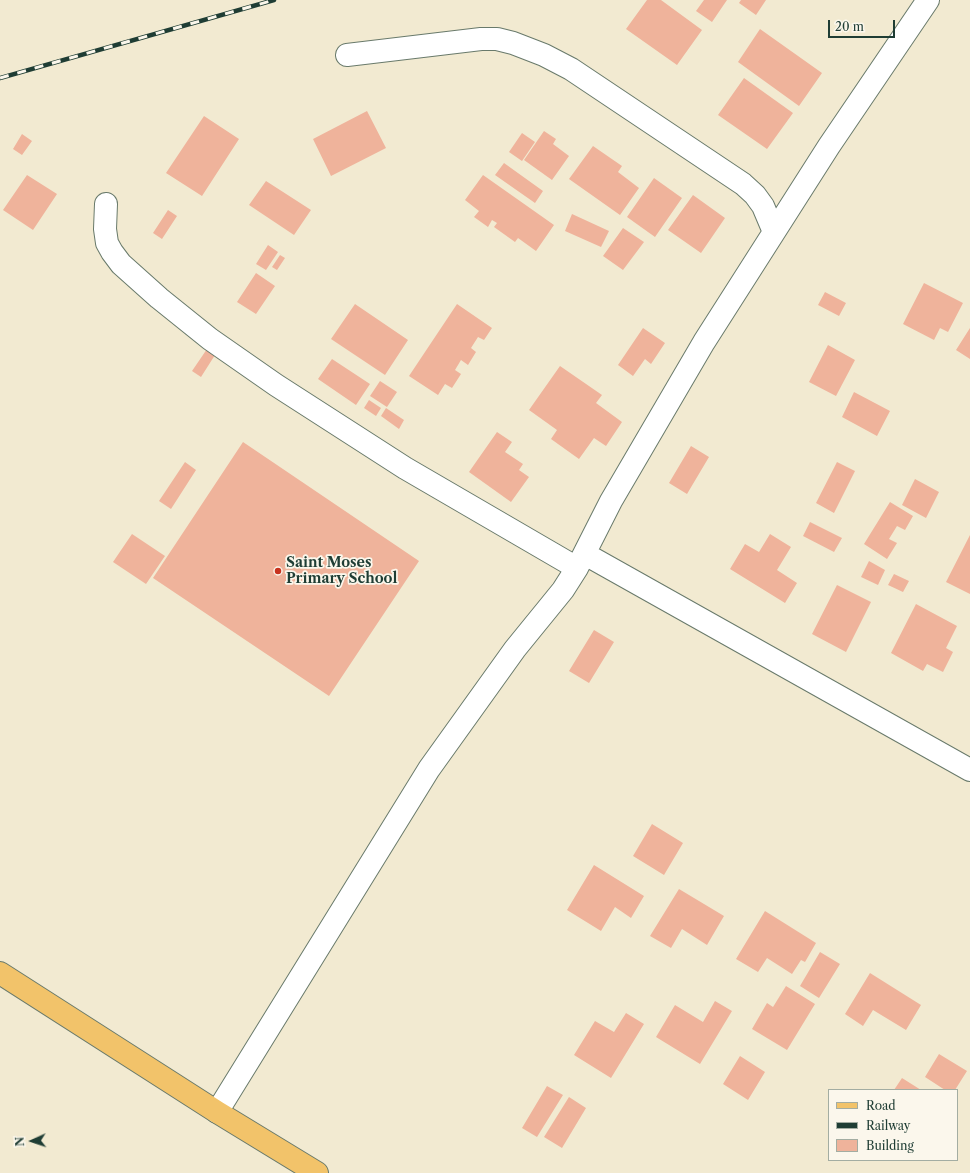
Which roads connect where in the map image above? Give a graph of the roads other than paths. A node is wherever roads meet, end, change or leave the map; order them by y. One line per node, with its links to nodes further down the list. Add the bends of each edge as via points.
1 (928, 0): 4 (street)
2 (347, 55): 4 (street, via 481,39 513,43 571,69 743,184 759,200)
3 (106, 204): 5 (street, via 107,242 121,264 210,339 405,468)
4 (774, 232): 5 (street, via 704,342 614,495)
5 (581, 561): 6 (street); 8 (street, via 563,590 515,649 429,769)
6 (970, 770)
7 (0, 973): 8 (main road)
8 (217, 1112): 9 (main road)
9 (317, 1173)

